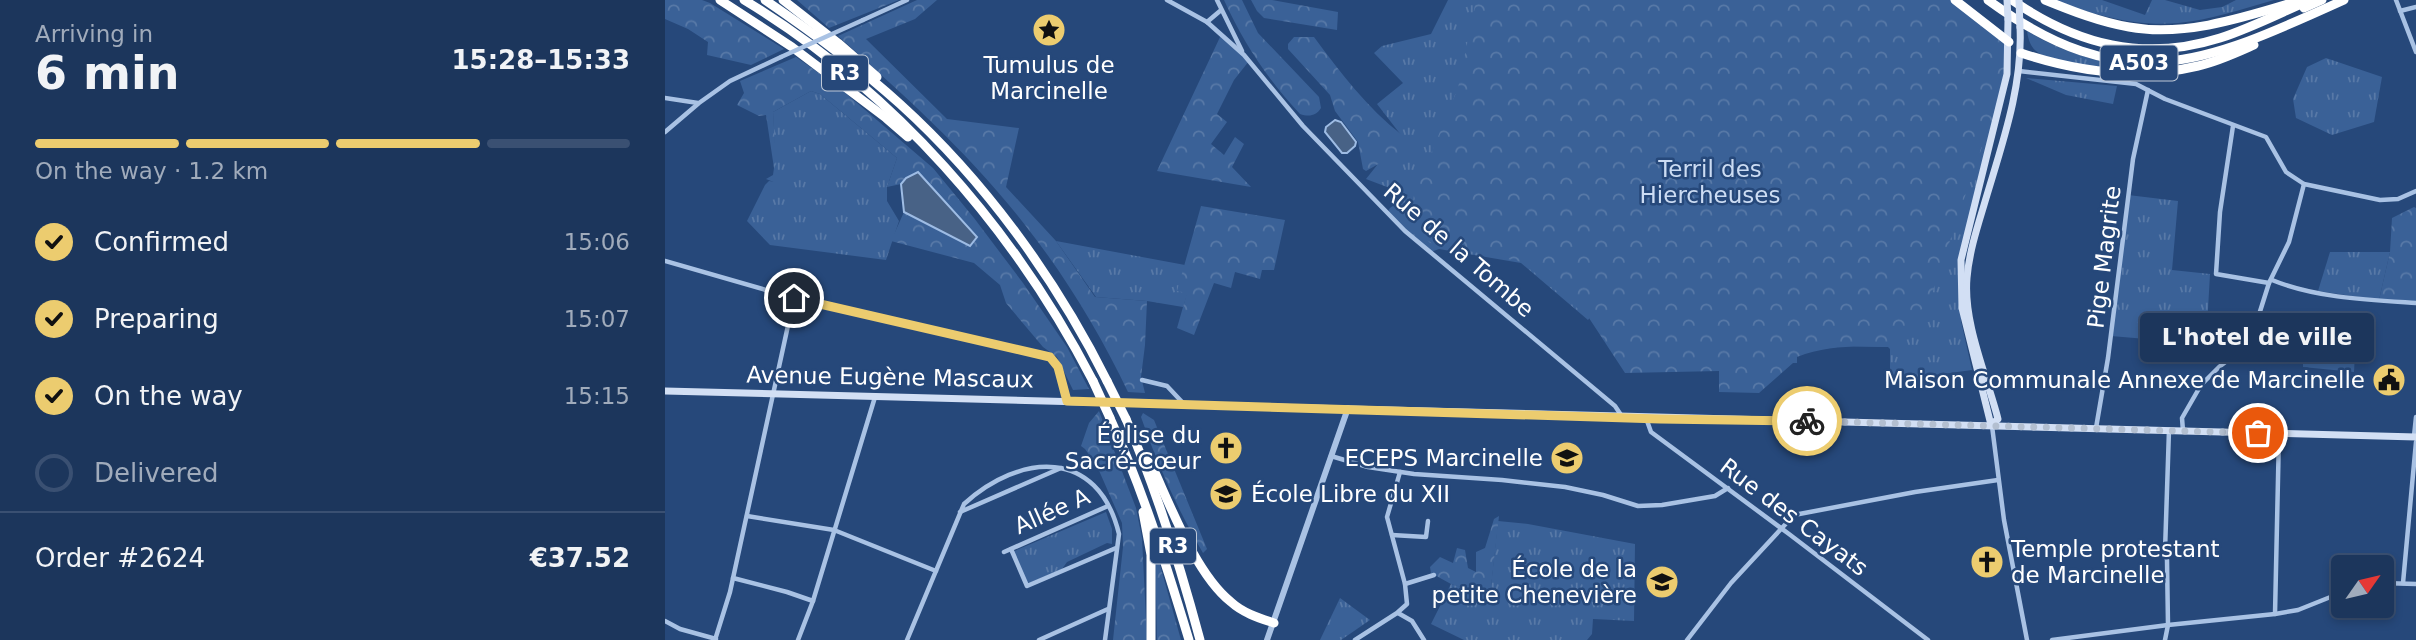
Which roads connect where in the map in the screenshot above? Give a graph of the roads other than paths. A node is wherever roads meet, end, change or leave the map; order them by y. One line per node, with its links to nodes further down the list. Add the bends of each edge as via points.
1 (710, 0): 20 (highway)
2 (720, 0): 20 (highway)
3 (744, 0): 39 (highway, R3, via 838,67)
4 (765, 0): 36 (highway, R3)
5 (907, 0): 35 (street, bridge, via 730,81)
6 (1167, 0): 25 (street, Rue de la Tombe)
7 (1217, 0): 21 (street, Rue de la Tombe)
8 (1955, 0): 26 (highway)
9 (1988, 0): 23 (highway, A503, via 2066,46 2101,58 2137,63 2201,56)
10 (2010, 0): 24 (highway, A503, via 2069,33 2143,50 2203,43); 26 (main road, bridge)
11 (2019, 0): 29 (main road, bridge)
12 (2045, 0): 13 (highway, via 2109,23 2173,29 2237,19)
13 (2300, 0)
14 (2310, 0): 24 (highway, A503)
15 (2322, 0): 24 (highway, via 2286,16)
16 (2344, 0): 23 (highway, A503)
17 (2396, 0): 22 (street)
18 (787, 2): 36 (highway, via 890,89)
19 (2416, 7): 22 (street)
20 (738, 10): 39 (highway)
21 (1220, 10): 25 (street); 30 (street, Rue de la Tombe)
22 (2400, 11): 27 (street)
23 (2311, 15): 29 (highway, via 2300,25 2229,56 2175,70 2078,69)
24 (2272, 17)
25 (1207, 22): 30 (street, Rue de la Tombe)
26 (2009, 42): 29 (main road); 31 (main road)
27 (2415, 45): 28 (street)
28 (2416, 52)
29 (2021, 53): 32 (main road)
30 (1244, 55): 52 (street, Rue de la Tombe, via 1303,126 1405,231)
31 (2008, 67): 32 (main road); 42 (main road)
32 (2019, 71): 33 (street, via 2136,84); 43 (main road)
33 (2148, 90): 37 (street); 61 (street, Pige Magrite, via 2133,159)
34 (665, 98): 35 (street)
35 (699, 103): 38 (street)
36 (901, 104): 66 (highway, R3, bridge, via 1008,223 1074,320)
37 (2233, 126): 40 (street, via 2266,137 2286,172); 45 (street, via 2216,274)
38 (665, 132)
39 (937, 159): 72 (highway, R3, bridge, via 1028,271 1063,327 1093,382)
40 (2304, 184): 41 (street, via 2380,200); 45 (street, via 2289,242)
41 (2416, 191)
42 (1968, 227): 43 (street); 60 (main road, via 1961,260 1962,307)
43 (1977, 229): 60 (main road, via 1967,302 1998,419)
44 (665, 261): 46 (street)
45 (2270, 281): 47 (street, via 2347,297); 63 (street, via 2250,342 2201,385 2182,418)
46 (794, 298): 50 (street); 53 (street, via 1050,357 1058,367)
47 (2416, 303)
48 (1142, 380): 54 (street, via 1167,386)
49 (665, 391): 50 (main road, Avenue Eugène Mascaux)
50 (773, 394): 51 (main road, Avenue Eugène Mascaux); 75 (street)
51 (875, 397): 53 (main road, Avenue Eugène Mascaux); 78 (street)
52 (1605, 398): 56 (street); 57 (street, Rue de la Tombe)
53 (1067, 401): 54 (main road, Avenue Eugène Mascaux)
54 (1183, 403): 55 (main road, Avenue Eugène Mascaux)
55 (1348, 408): 56 (main road, Avenue Eugène Mascaux); 67 (street)
56 (1611, 416): 57 (main road, Avenue Eugène Mascaux)
57 (1621, 416): 59 (main road, Avenue Eugène Mascaux)
58 (2416, 417): 65 (street)
59 (1646, 418): 60 (main road, Avenue Eugène Mascaux); 71 (street, Rue des Cayats, via 1651,432)
60 (1991, 425): 61 (main road, Avenue Eugène Mascaux); 70 (street)
61 (2096, 428): 62 (main road, Avenue Eugène Mascaux)
62 (2169, 430): 63 (main road, Avenue Eugène Mascaux); 97 (street)
63 (2183, 430): 64 (main road, Avenue Eugène Mascaux)
64 (2279, 434): 65 (main road, Avenue Eugène Mascaux); 94 (street)
65 (2415, 439): 87 (street)
66 (1140, 453): 96 (highway, via 1152,466 1190,546 1219,590 1242,610); 105 (highway, R3)
67 (1331, 456): 69 (street); 96 (street)
68 (1062, 468): 73 (street, via 1084,476 1101,491); 74 (street); 74 (street, via 1044,466 1005,478 976,493)
69 (1400, 472): 71 (street, via 1565,487 1638,506 1715,496); 79 (street, via 1387,517)
70 (1998, 480): 77 (street, via 1794,515); 111 (street)
71 (1728, 488): 77 (street, Rue des Cayats)
72 (1143, 496): 103 (highway, via 1151,555); 104 (highway, R3)
73 (1108, 506): 80 (street, via 1119,534); 81 (street, Allée A)
74 (960, 512): 83 (street)
75 (747, 516): 78 (street); 85 (street)
76 (1428, 521): 79 (street, via 1426,537)
77 (1781, 528): 109 (street); 110 (street, Rue des Cayats)
78 (834, 530): 83 (street); 91 (street)
79 (1392, 535): 88 (street)
80 (1117, 547): 81 (street, Allée A, via 1027,586); 92 (street)
81 (1010, 549): 82 (street, Allée A)
82 (1004, 552)
83 (936, 571): 100 (street)
84 (1434, 575): 88 (street)
85 (733, 578): 91 (street); 98 (street)
86 (2394, 583): 87 (street)
87 (2403, 583): 89 (street)
88 (1405, 584): 93 (street, via 1407,604)
89 (2416, 584)
90 (2331, 597): 94 (street)
91 (813, 601): 99 (street)
92 (1108, 609): 101 (street); 102 (street)
93 (1397, 613): 107 (street); 108 (street, via 1412,621)
94 (2275, 614): 97 (street)
95 (665, 621): 98 (street)
96 (1274, 623): 106 (street)
97 (2168, 625): 112 (street); 113 (street)
98 (716, 639)
99 (798, 640)
100 (907, 640)
101 (1039, 640)
102 (1105, 640)
103 (1151, 640)
104 (1189, 640)
105 (1200, 640)
106 (1267, 640)
107 (1355, 640)
108 (1424, 640)
109 (1687, 640)
110 (1928, 640)
111 (2027, 640)
112 (2052, 640)
113 (2165, 640)

